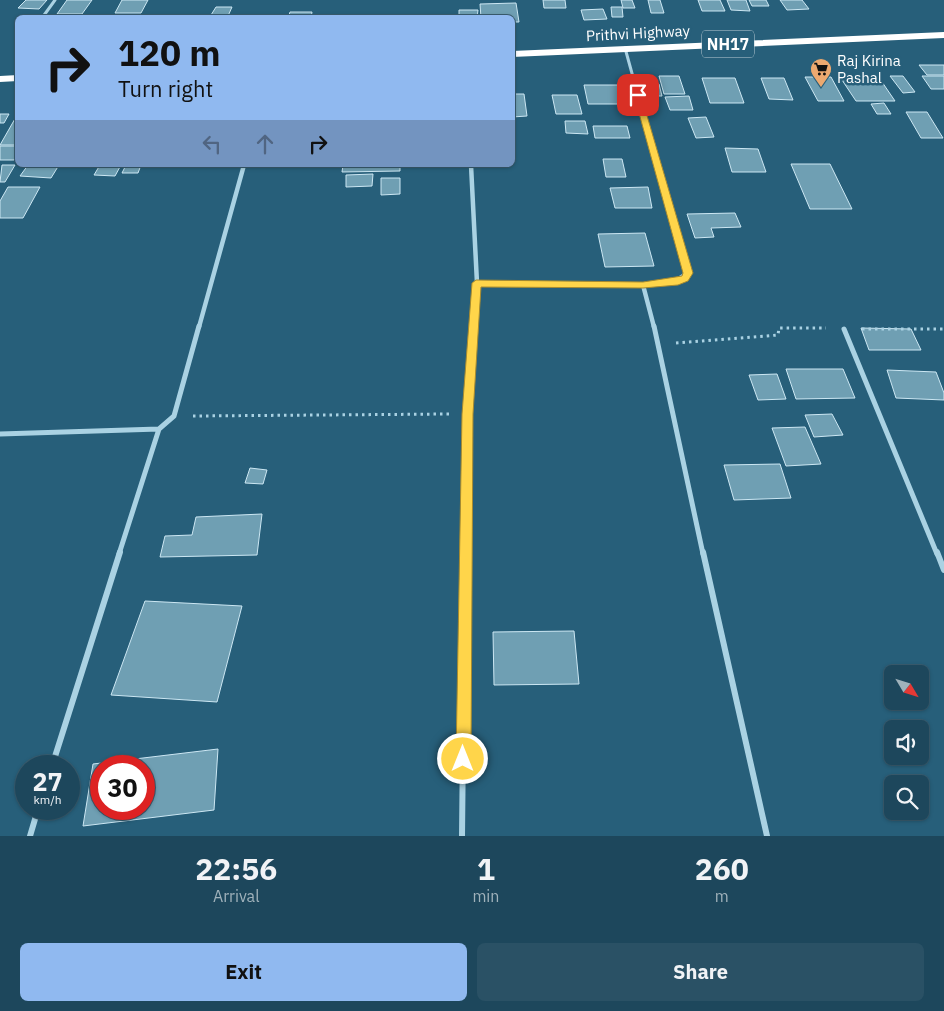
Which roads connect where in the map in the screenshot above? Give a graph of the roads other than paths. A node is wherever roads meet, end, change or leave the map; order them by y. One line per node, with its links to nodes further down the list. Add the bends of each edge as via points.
1 (55, 0): 2 (street)
2 (44, 15)
3 (944, 35): 4 (highway, Prithvi Highway / NH17)
4 (625, 48): 5 (highway, Prithvi Highway / NH17); 11 (street, via 688,273 675,282)
5 (515, 54)
6 (15, 78): 7 (highway)
7 (0, 79)
8 (243, 167): 13 (street, via 174,416)
9 (470, 167): 10 (street)
10 (476, 283): 11 (street); 19 (street, via 467,414)
11 (643, 285): 20 (street, via 659,344 718,626)
12 (844, 328): 15 (street)
13 (159, 429): 14 (street); 16 (street)
14 (0, 434)
15 (944, 570)
16 (55, 755)
17 (35, 820): 18 (street)
18 (30, 836)
19 (462, 836)
20 (767, 836)

